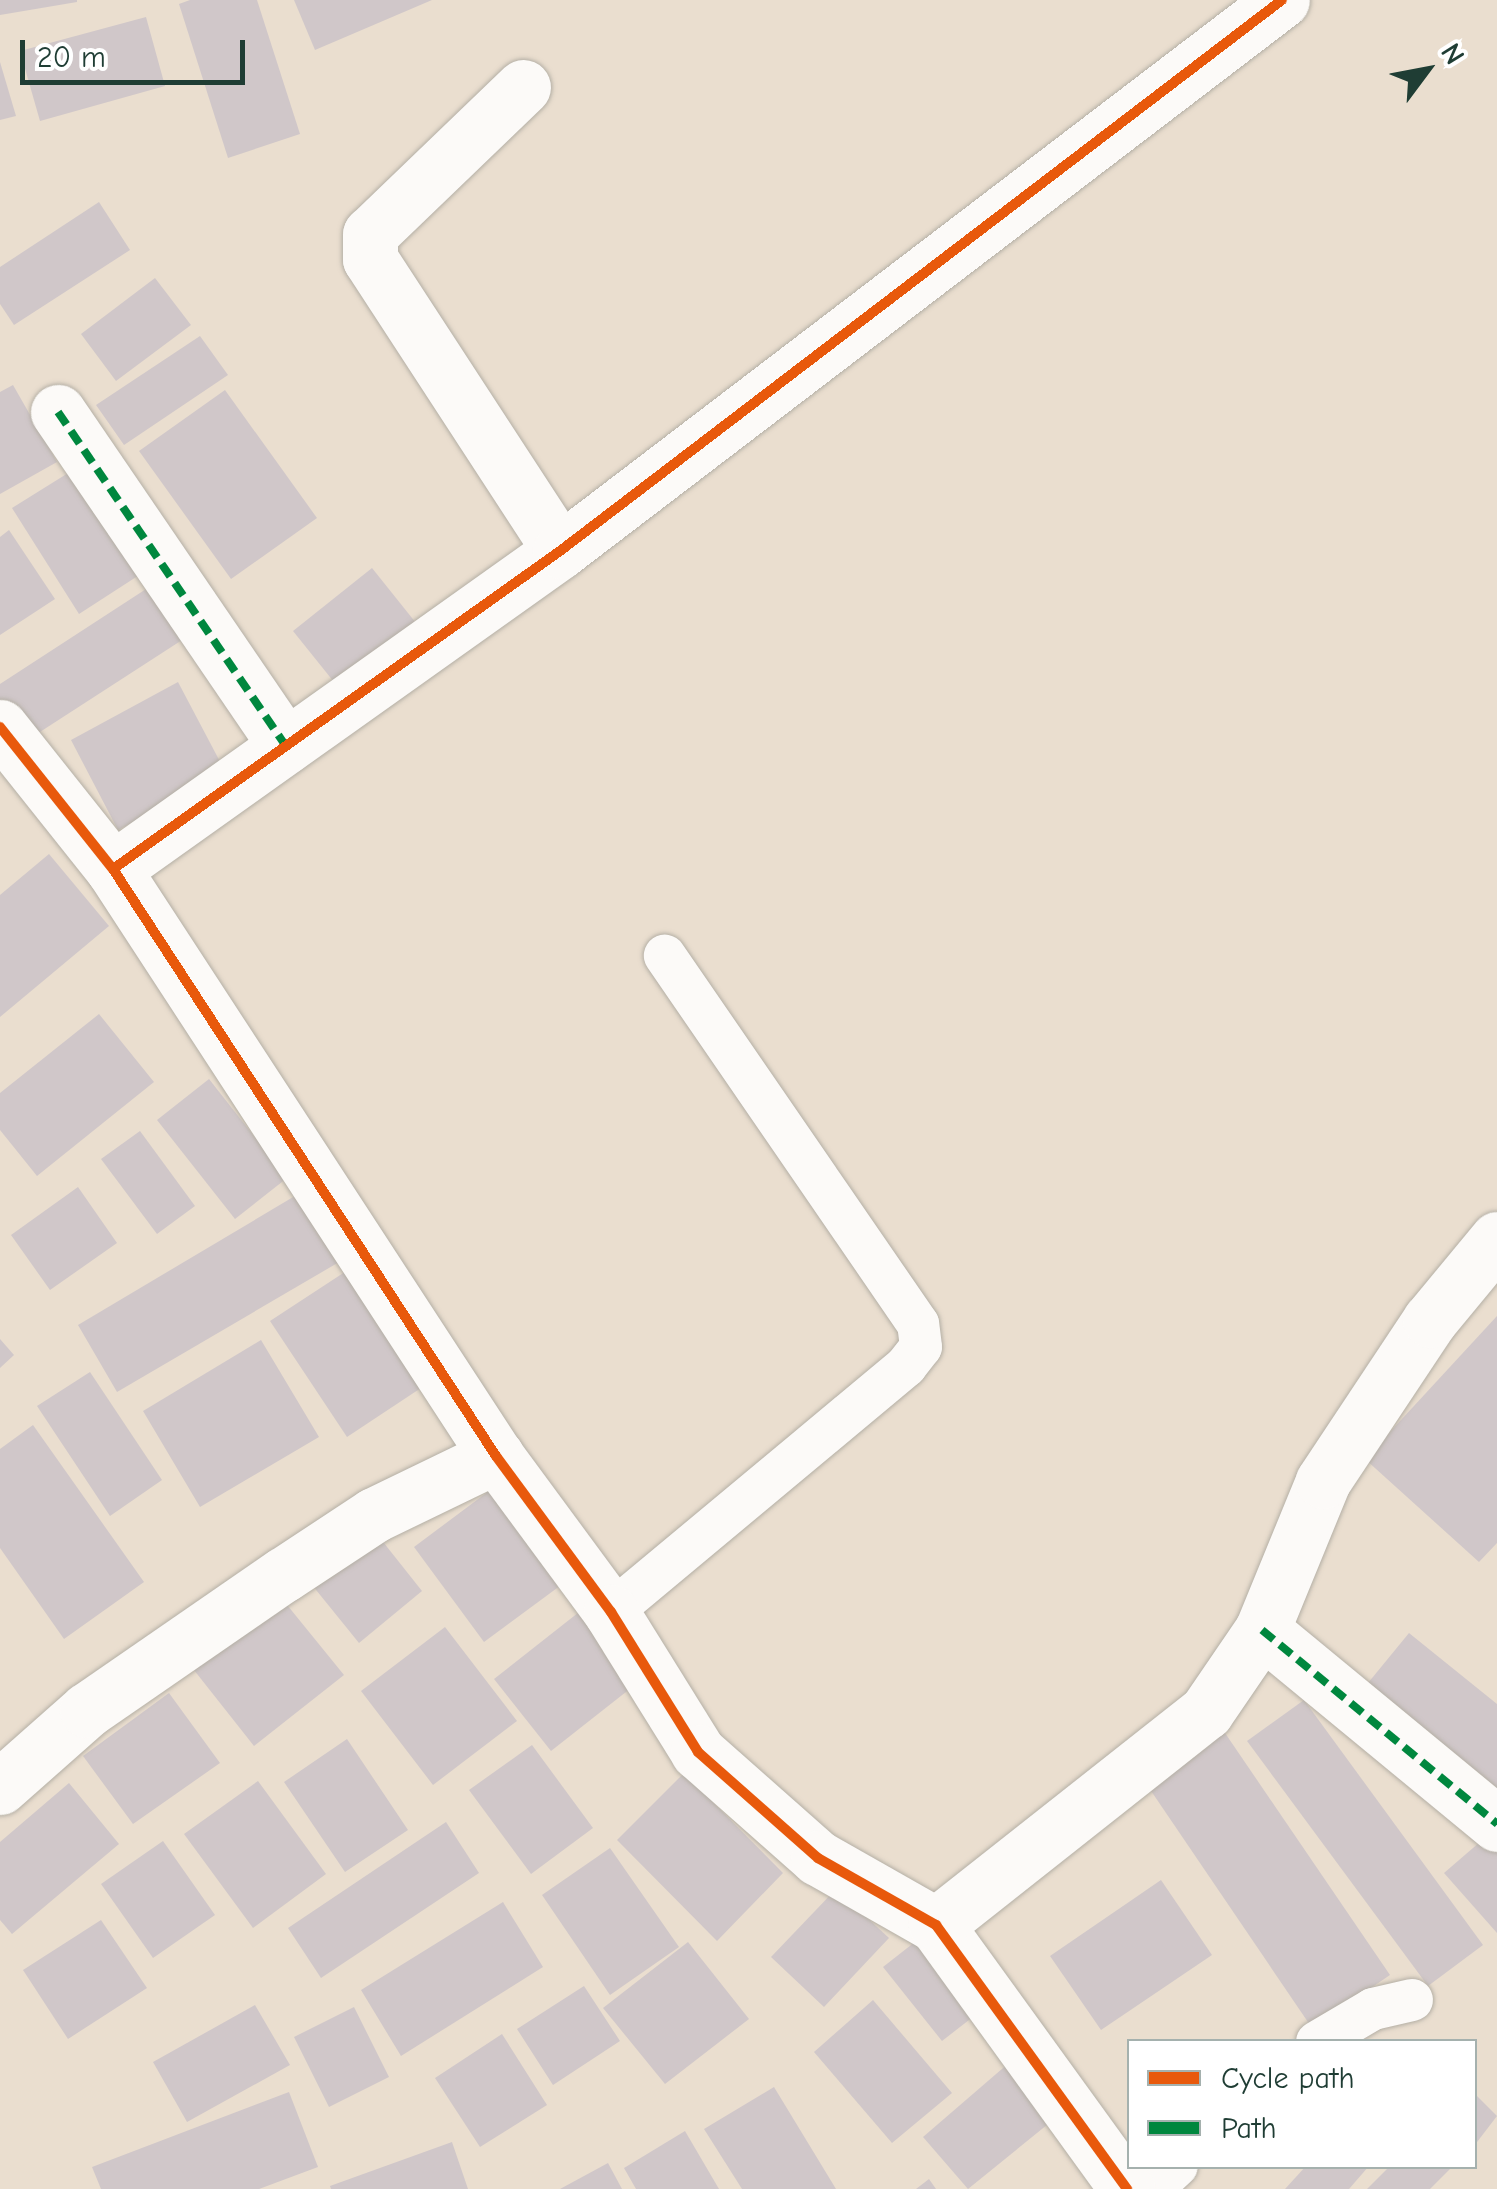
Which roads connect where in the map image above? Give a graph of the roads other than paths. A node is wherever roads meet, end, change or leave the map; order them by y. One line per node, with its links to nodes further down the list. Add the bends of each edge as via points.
1 (1282, 0): 4 (street)
2 (523, 87): 4 (street, via 370,234 370,260)
3 (58, 412): 6 (street)
4 (560, 551): 6 (street)
5 (0, 727): 7 (street)
6 (286, 746): 7 (street)
7 (113, 869): 10 (street)
8 (665, 956): 11 (lane, via 918,1324 921,1347)
9 (1497, 1239): 12 (street, via 1430,1320 1323,1481)
10 (496, 1456): 11 (street); 13 (street, via 374,1515 283,1574 87,1710)
11 (611, 1612): 15 (street, via 698,1752 818,1858)
12 (1262, 1630): 14 (street); 15 (street, via 1206,1712)
13 (0, 1788)
14 (1497, 1824)
15 (936, 1926): 19 (street)
16 (1412, 2000): 17 (lane, via 1373,2010)
17 (1322, 2039)
18 (1174, 2169): 20 (lane)
19 (1127, 2189)
20 (1152, 2189)

